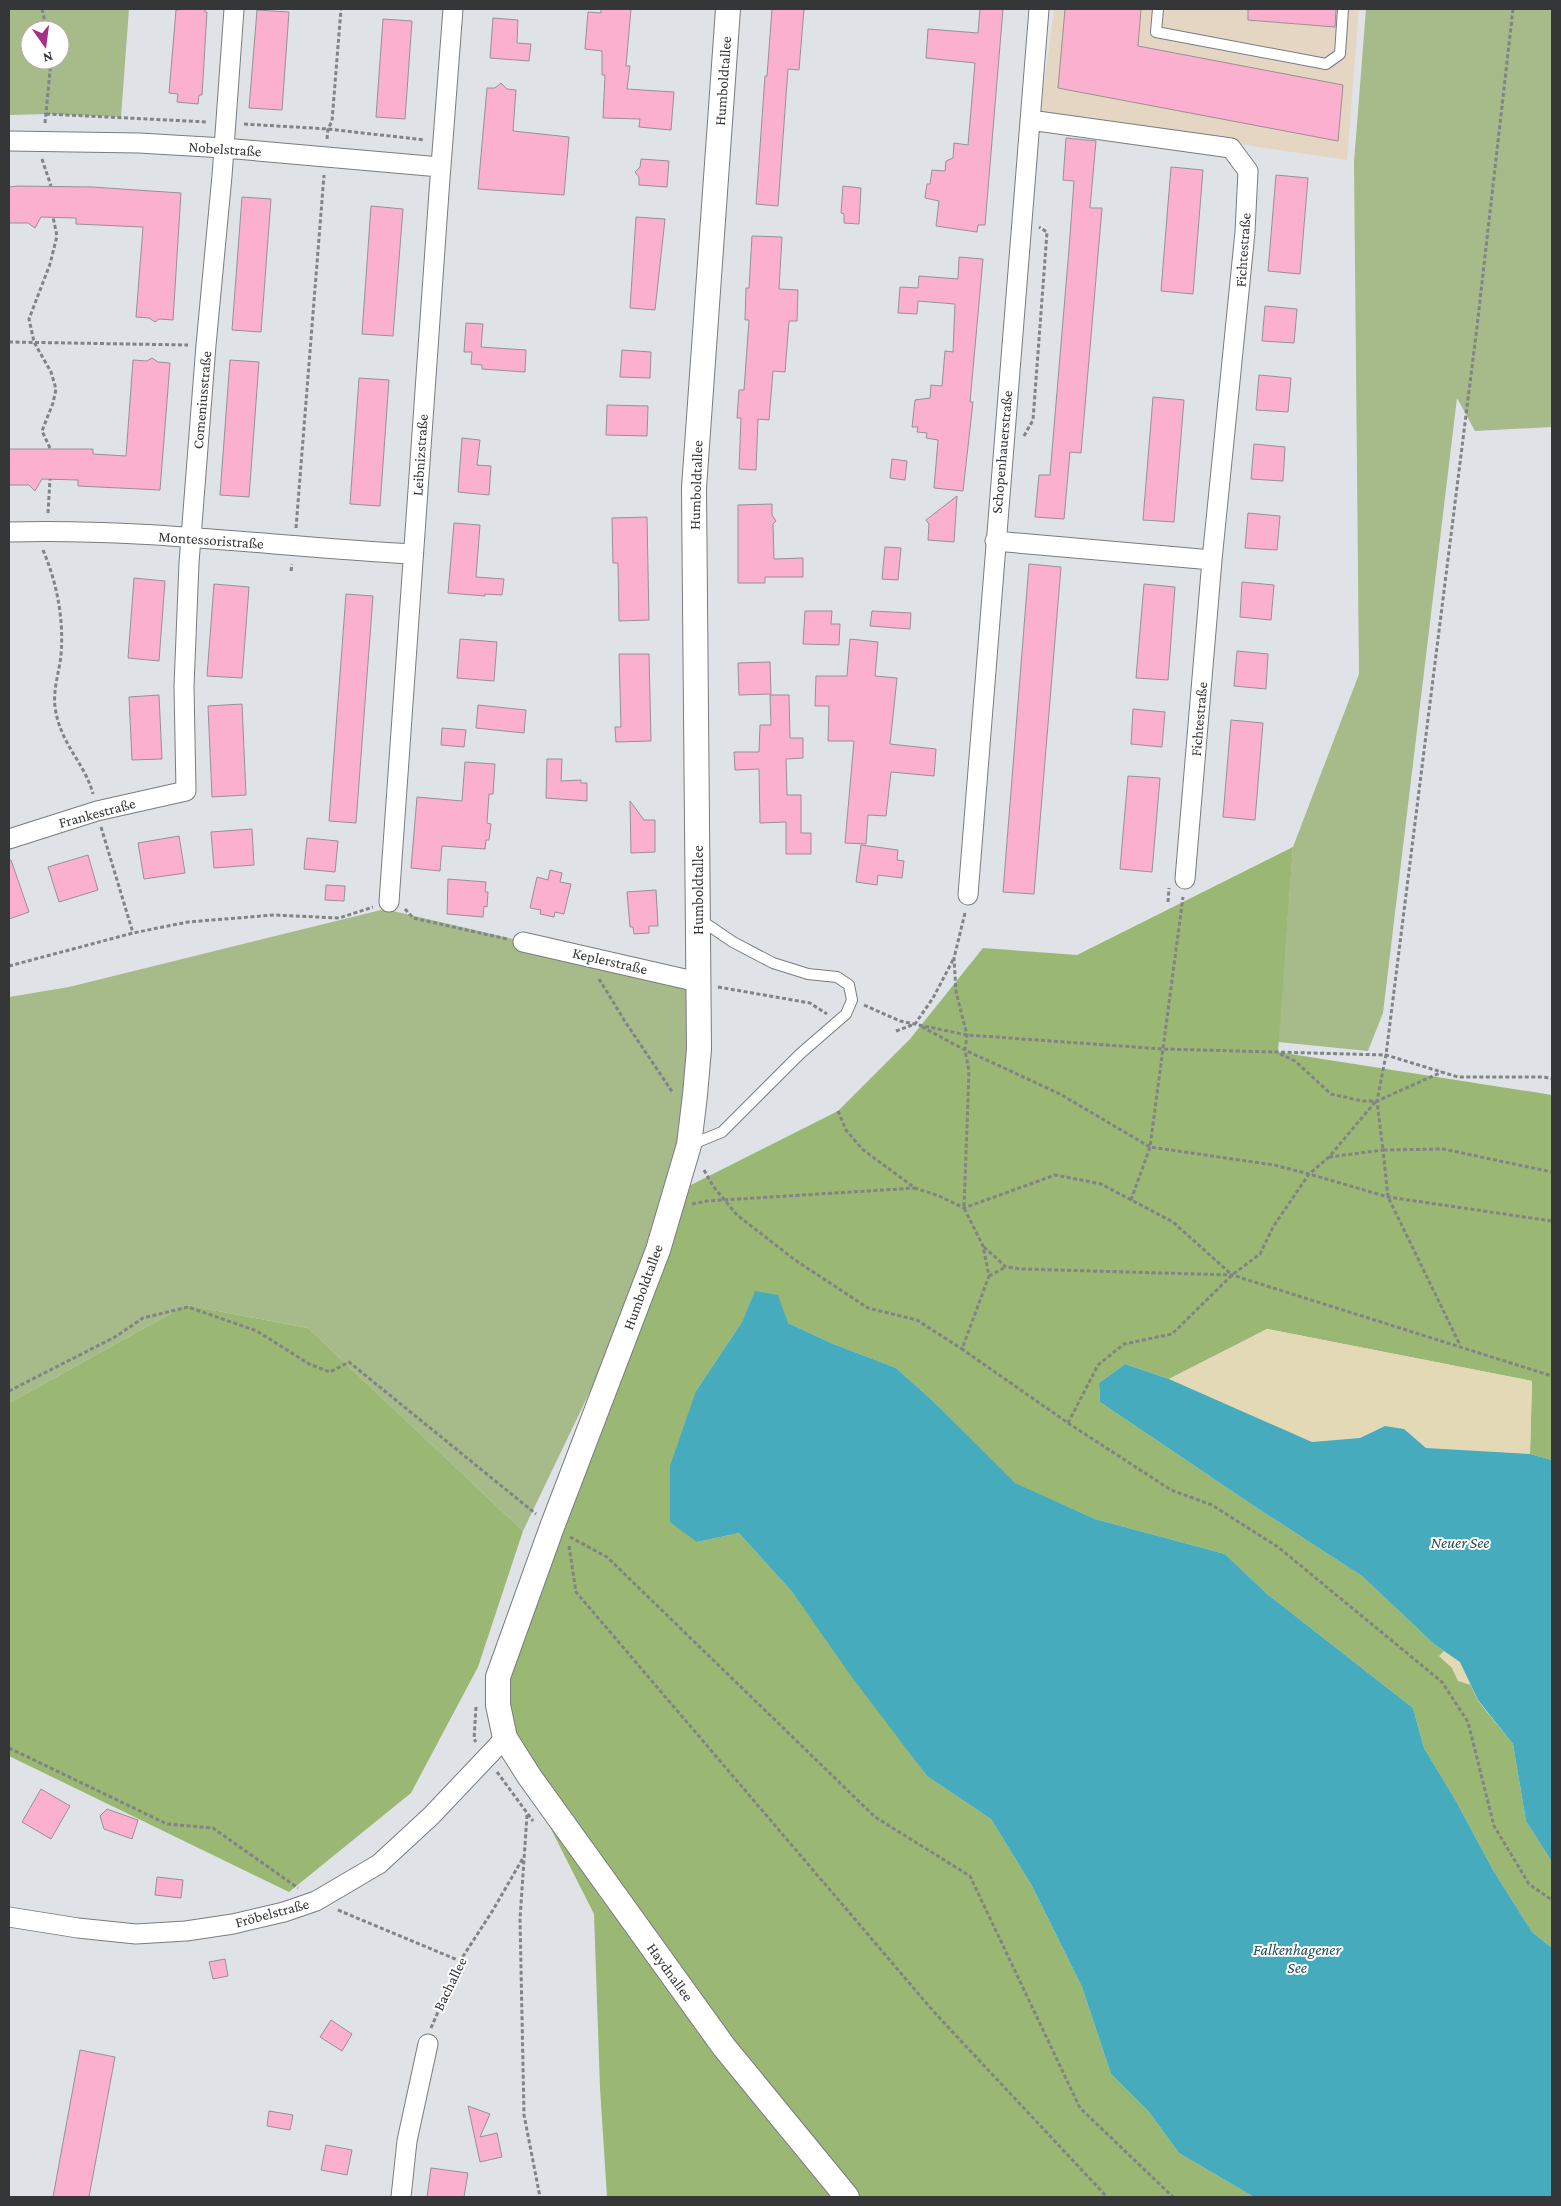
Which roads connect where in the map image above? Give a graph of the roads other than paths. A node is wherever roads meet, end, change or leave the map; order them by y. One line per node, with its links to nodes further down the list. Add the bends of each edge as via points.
1 (234, 9): 9 (street, Comeniusstraße)
2 (454, 9): 10 (street, Leibnizstraße)
3 (728, 9): 21 (street, Humboldtallee, via 694,488)
4 (1039, 9): 7 (street, Schopenhauerstraße)
5 (1158, 9): 6 (lane, via 1156,32 1326,64 1340,54)
6 (1343, 9)
7 (1030, 120): 13 (street, Schopenhauerstraße); 15 (street, Fichtestraße, via 1231,148 1248,171 1241,280)
8 (9, 141): 9 (street, Nobelstraße)
9 (224, 148): 10 (street, Nobelstraße); 12 (street, Comeniusstraße)
10 (440, 167): 14 (street, Leibnizstraße)
11 (9, 532): 12 (street, Montessoristraße)
12 (192, 537): 14 (street, Montessoristraße); 16 (street, Comeniusstraße, via 184,686)
13 (995, 541): 15 (street); 19 (street, Schopenhauerstraße)
14 (413, 554): 20 (street, Leibnizstraße)
15 (1212, 560): 18 (street, Fichtestraße)
16 (186, 791): 17 (street, Frankestraße, via 97,811)
17 (9, 839)
18 (1185, 879)
19 (968, 895)
20 (389, 902)
21 (698, 919): 23 (street, Humboldtallee); 24 (lane, via 772,963 808,974 837,977 849,985 852,1000 846,1014 800,1054 722,1132)
22 (522, 942): 23 (street, Keplerstraße)
23 (698, 982): 24 (street, Humboldtallee, via 698,1049)
24 (689, 1145): 25 (street, Humboldtallee, via 658,1250 498,1677 498,1705)
25 (505, 1738): 26 (street, Fröbelstraße, via 431,1816 378,1864 316,1901 233,1924 178,1932 136,1934); 29 (street, Haydnallee, via 724,2047)
26 (9, 1917)
27 (428, 2044): 28 (street, via 407,2141)
28 (401, 2197)
29 (846, 2197)

